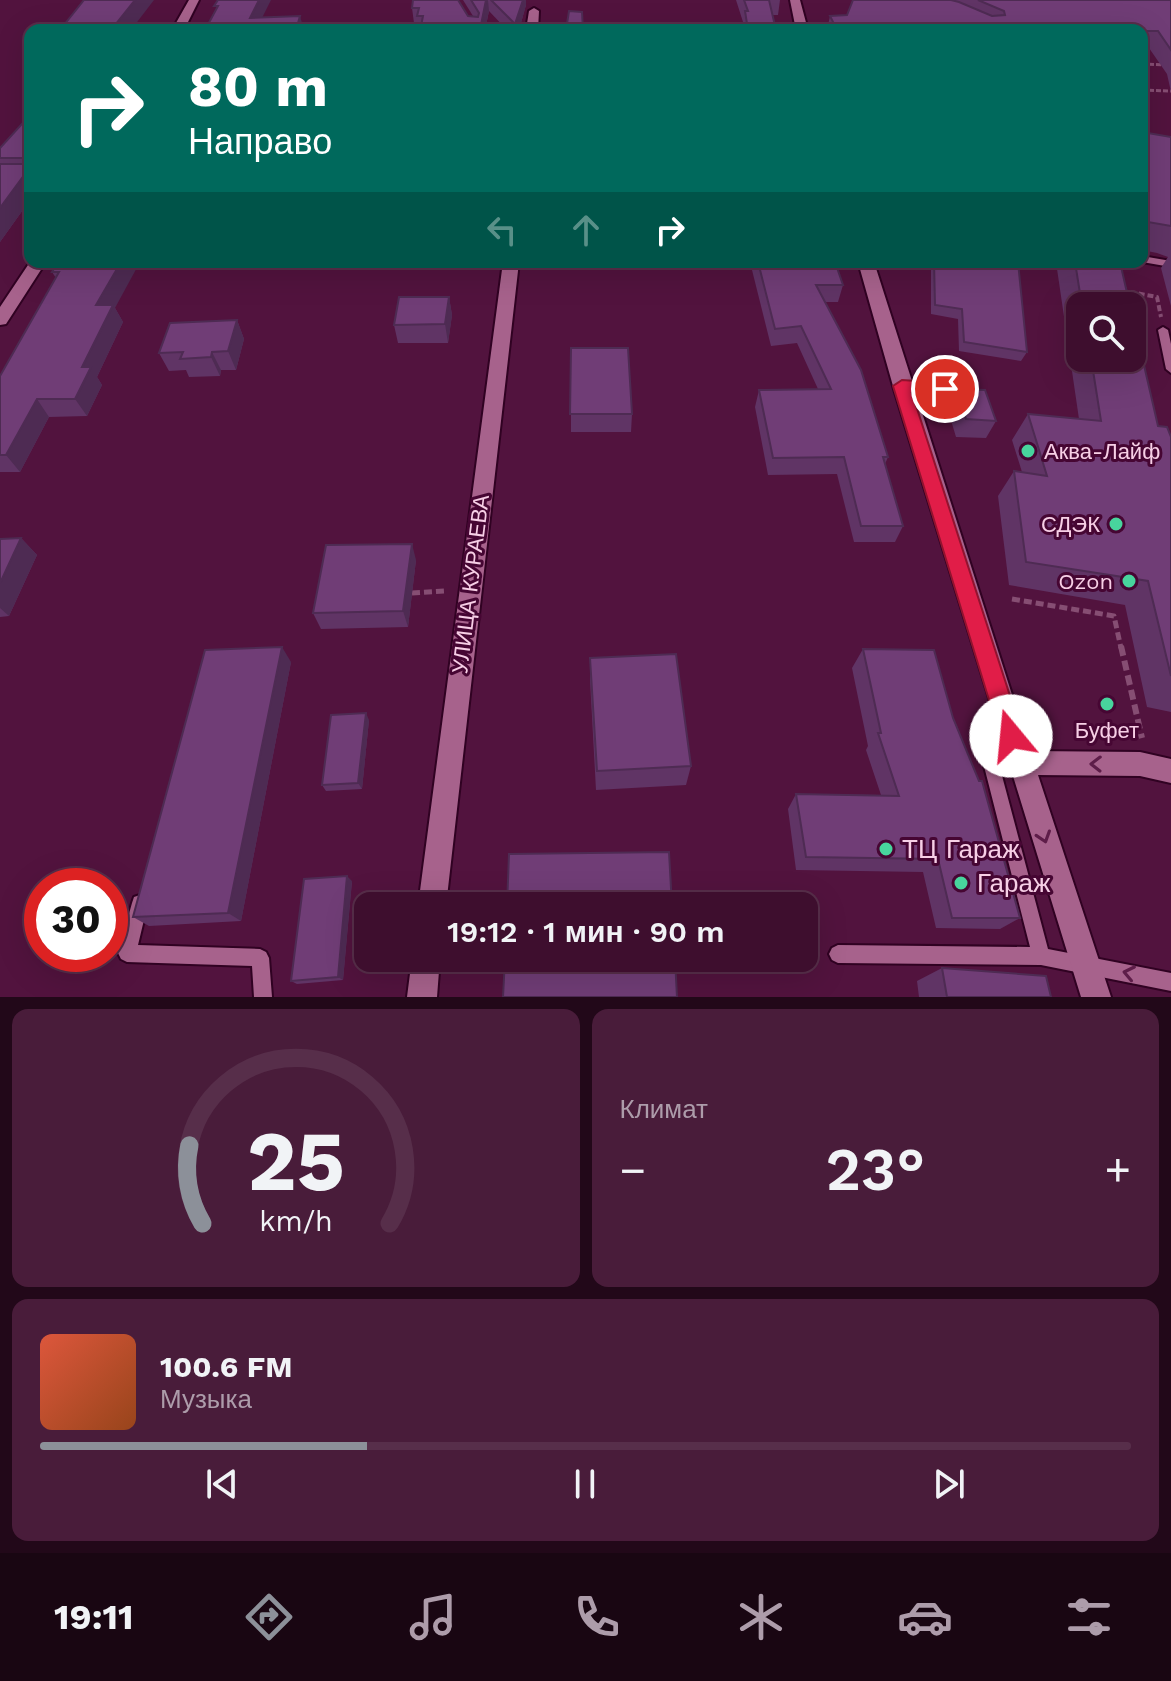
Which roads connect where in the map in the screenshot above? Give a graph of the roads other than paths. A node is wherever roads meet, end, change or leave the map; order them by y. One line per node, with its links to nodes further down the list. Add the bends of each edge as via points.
1 (194, 0): 4 (street)
2 (795, 0): 6 (street)
3 (534, 11): 5 (street)
4 (181, 24)
5 (533, 24)
6 (801, 24)
7 (1148, 260): 8 (lane)
8 (1171, 264)
9 (34, 268): 12 (street)
10 (510, 268): 20 (street, УЛИЦА КУРАЕВА)
11 (868, 268): 15 (street)
12 (0, 320)
13 (1163, 330): 14 (lane)
14 (1171, 369)
15 (902, 386): 16 (lane); 17 (street)
16 (945, 389)
17 (1020, 763): 18 (street, one-way to 17, via 1140,764); 22 (lane, via 992,766); 23 (street, one-way to 23)
18 (1171, 771)
19 (142, 892): 26 (lane, via 127,953 260,958)
20 (434, 892)
21 (838, 954): 22 (lane)
22 (1041, 956): 23 (lane)
23 (1086, 964): 25 (lane, one-way to 23); 28 (street)
24 (425, 972): 27 (street)
25 (1171, 982)
26 (263, 997)
27 (422, 997)
28 (1096, 997)

